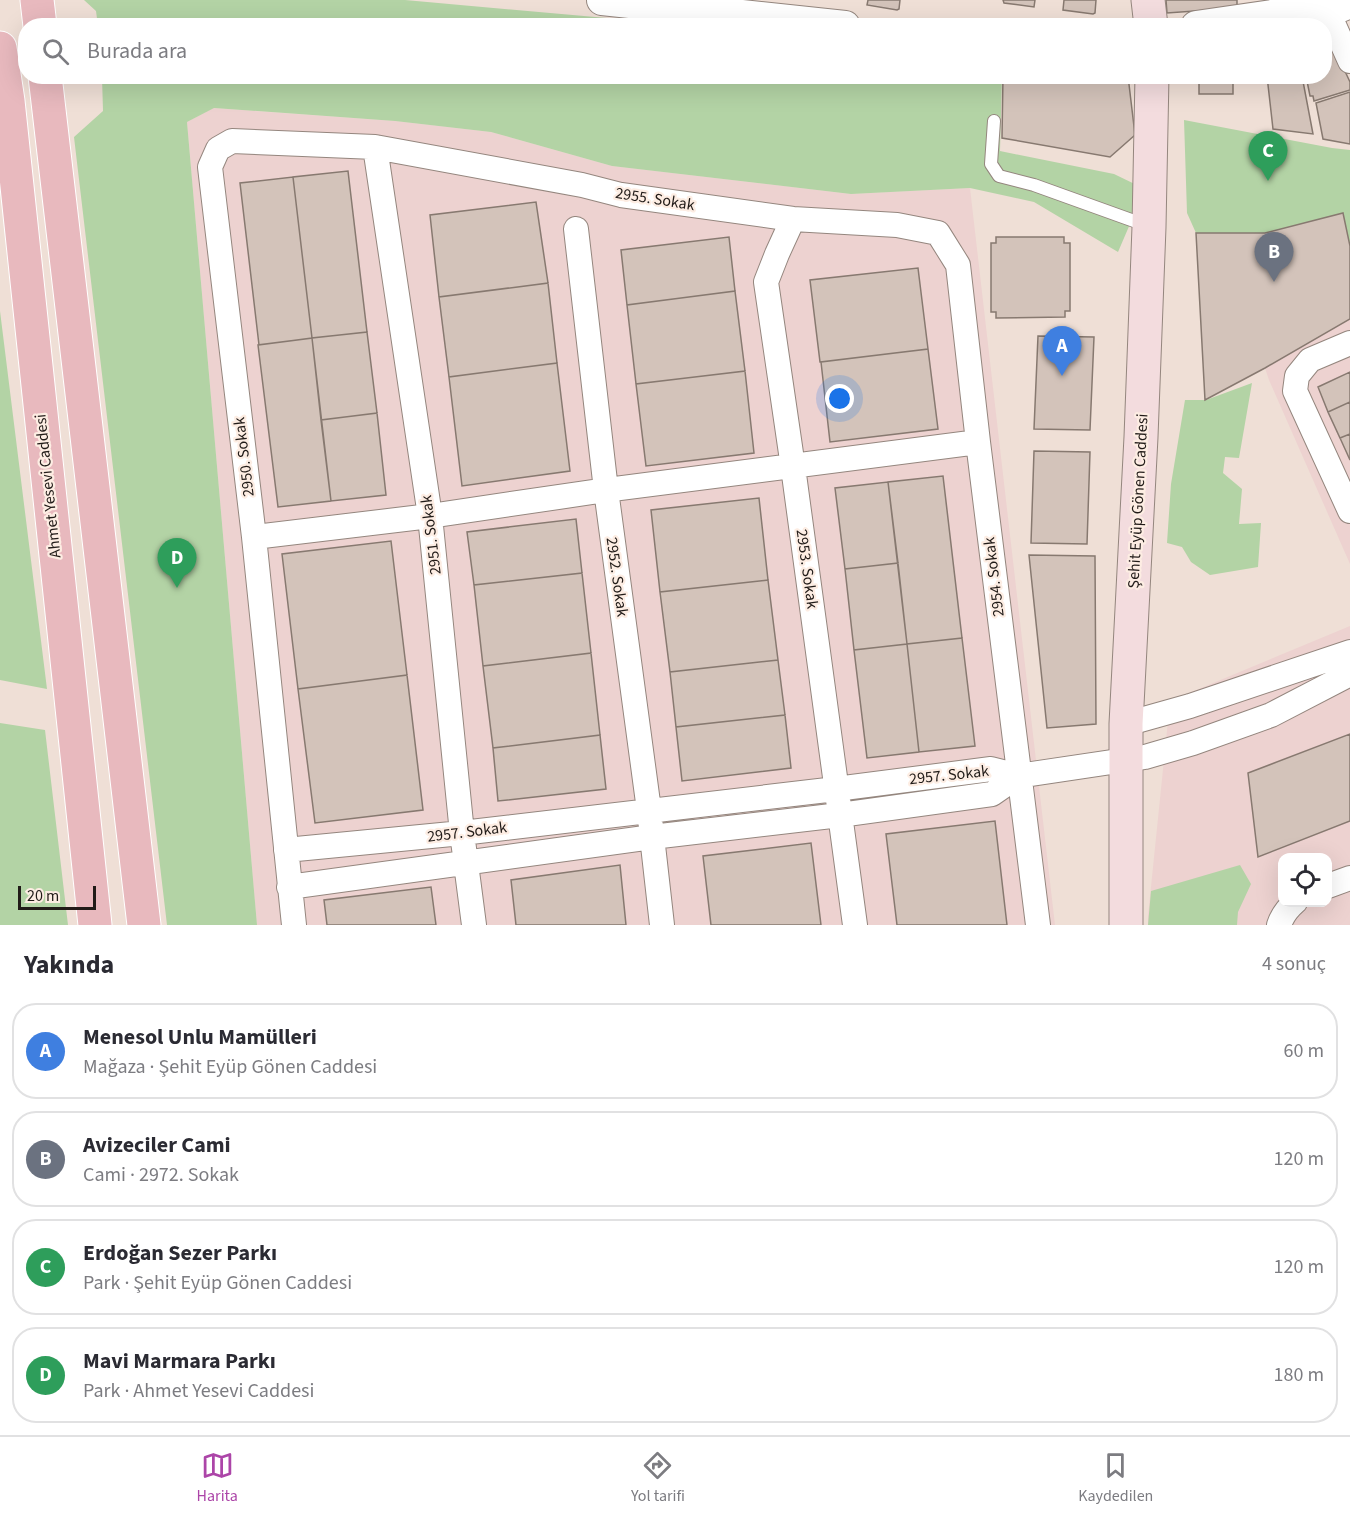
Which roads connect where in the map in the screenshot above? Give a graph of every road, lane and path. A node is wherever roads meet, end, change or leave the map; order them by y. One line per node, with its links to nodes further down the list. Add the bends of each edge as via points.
1 (37, 0): 6 (main road)
2 (602, 0): 5 (street)
3 (1148, 0): 8 (main road)
4 (1323, 6): 9 (street)
5 (790, 10): 7 (street)
6 (39, 18)
7 (818, 18)
8 (1150, 18)
9 (1251, 18)
10 (1332, 24): 12 (street)
11 (0, 48): 15 (main road, Ahmet Yesevi Caddesi)
12 (1350, 61)
13 (1152, 84): 19 (main road, Şehit Eyüp Gönen Caddesi)
14 (45, 86): 15 (main road); 25 (main road)
15 (4, 102): 25 (main road, via 44,150 78,456); 45 (main road, Ahmet Yesevi Caddesi)
16 (994, 121): 19 (lane, via 991,164 999,176)
17 (375, 147): 18 (street, 2955. Sokak, via 621,195); 28 (street, 2951. Sokak); 29 (street, 2950. Sokak, via 232,141 218,149 210,167)
18 (793, 219): 21 (street, 2955. Sokak, via 897,225); 24 (street, 2953. Sokak, via 766,282)
19 (1149, 227): 32 (main road, Şehit Eyüp Gönen Caddesi)
20 (576, 229): 26 (street, 2952. Sokak)
21 (938, 233): 23 (street, 2954. Sokak, via 958,265)
22 (1350, 344): 27 (street, via 1310,360 1297,376 1295,391)
23 (978, 442): 24 (street); 34 (street, 2954. Sokak)
24 (793, 467): 26 (street); 35 (street, 2953. Sokak)
25 (90, 468): 46 (main road)
26 (606, 490): 28 (street); 36 (street, 2952. Sokak)
27 (1350, 511)
28 (430, 516): 29 (street); 38 (street, 2951. Sokak)
29 (254, 537): 40 (street, 2950. Sokak)
30 (1350, 652): 32 (street)
31 (1350, 674): 33 (street, via 1271,715 1193,743)
32 (1126, 724): 33 (main road, Şehit Eyüp Gönen Caddesi)
33 (1125, 760): 34 (street); 52 (main road, Şehit Eyüp Gönen Caddesi)
34 (1018, 776): 35 (street, 2957. Sokak, via 991,769); 37 (street, 2957. Sokak, via 992,794); 51 (street, 2954. Sokak)
35 (836, 789): 36 (street, 2957. Sokak); 37 (street, 2953. Sokak)
36 (649, 810): 38 (street, 2957. Sokak); 39 (street, 2952. Sokak)
37 (840, 815): 39 (street, 2957. Sokak); 50 (street, 2953. Sokak)
38 (462, 833): 40 (street, 2957. Sokak); 41 (street, 2951. Sokak)
39 (652, 837): 41 (street, 2957. Sokak); 49 (street, 2952. Sokak)
40 (286, 850): 44 (street, 2950. Sokak)
41 (467, 863): 44 (street, 2957. Sokak); 48 (street, 2951. Sokak)
42 (1350, 878): 43 (street)
43 (1332, 885)
44 (289, 887): 47 (street, 2950. Sokak)
45 (95, 925)
46 (144, 925)
47 (294, 925)
48 (474, 925)
49 (662, 925)
50 (855, 925)
51 (1038, 925)
52 (1126, 925)

